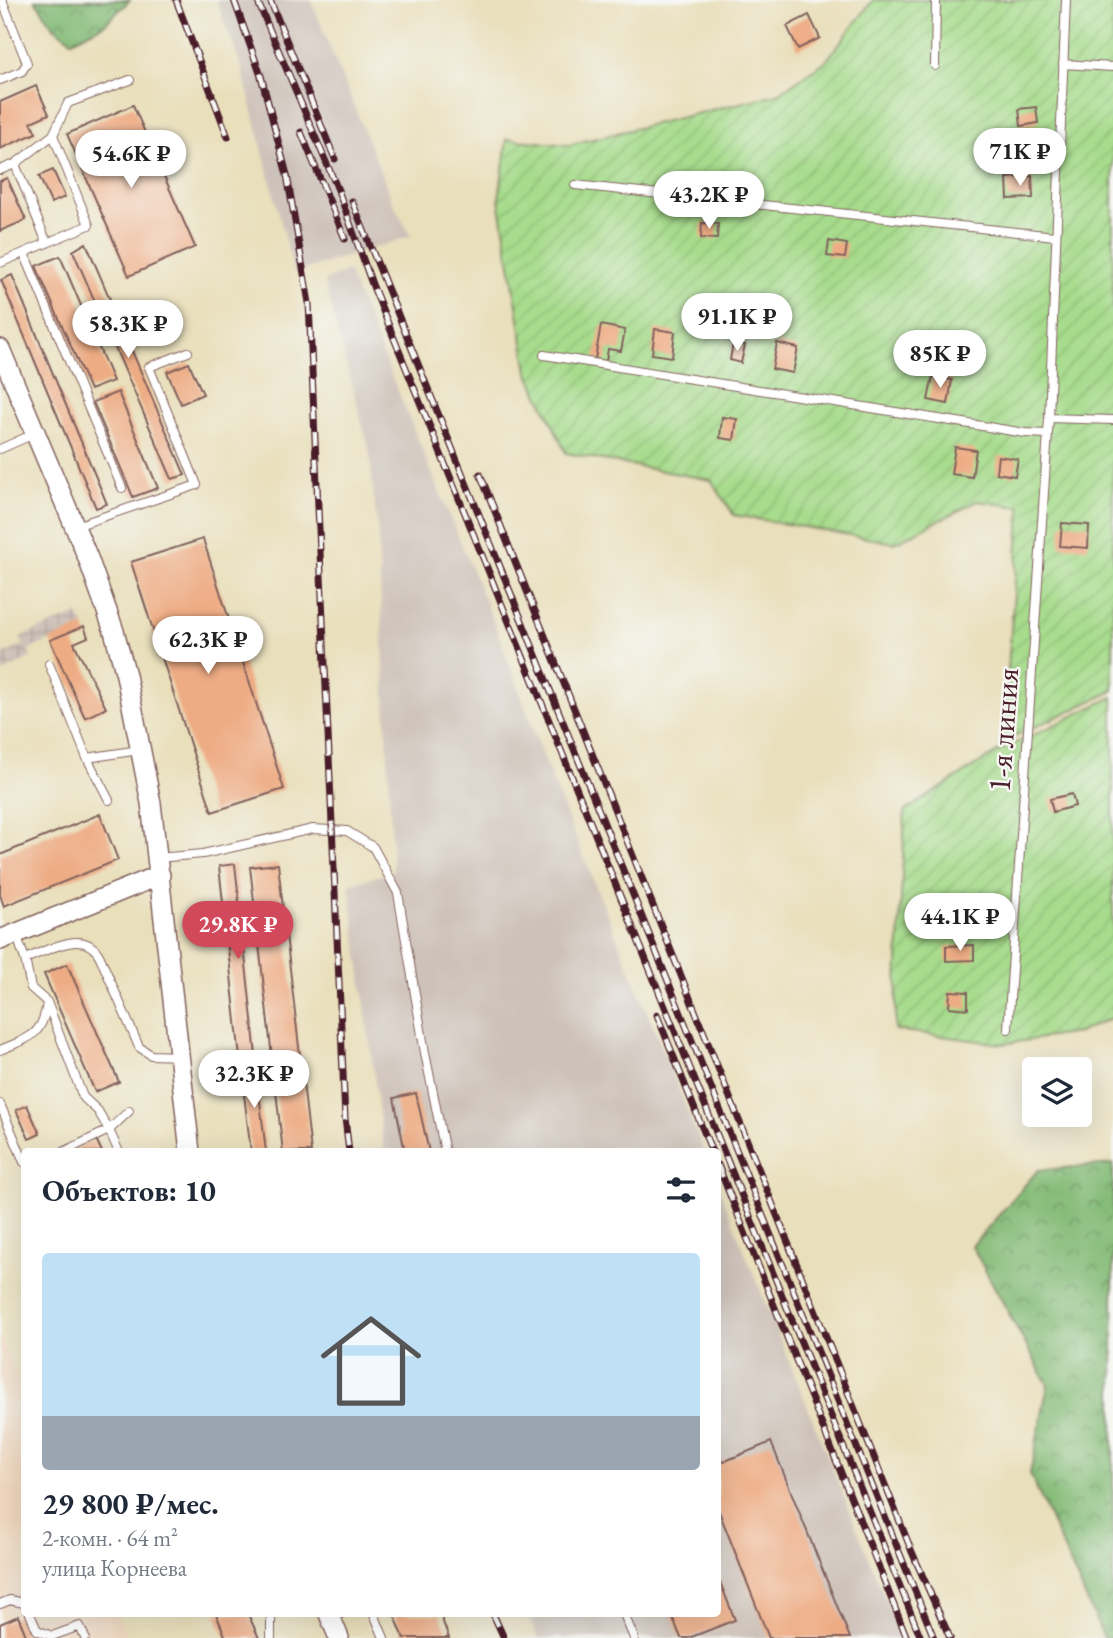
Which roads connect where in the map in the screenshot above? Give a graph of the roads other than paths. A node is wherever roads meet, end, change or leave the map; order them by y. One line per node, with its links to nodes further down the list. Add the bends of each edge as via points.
1 (2, 0): 7 (lane, via 27,63 22,71)
2 (936, 0): 5 (lane)
3 (1066, 0): 4 (lane)
4 (1063, 64): 6 (lane); 13 (lane)
5 (935, 66)
6 (1113, 67)
7 (0, 80)
8 (130, 80): 9 (lane, via 68,103)
9 (53, 135): 10 (lane); 14 (lane, via 89,225)
10 (15, 164): 11 (lane); 14 (lane)
11 (0, 170)
12 (575, 185): 13 (lane)
13 (1055, 236): 20 (lane)
14 (47, 243): 15 (lane)
15 (24, 253): 16 (lane); 25 (lane)
16 (0, 263)
17 (0, 349): 22 (street)
18 (188, 352): 26 (lane, via 149,367 197,485)
19 (544, 355): 23 (lane)
20 (1049, 418): 21 (lane); 23 (lane, 1-я линия)
21 (1113, 420)
22 (36, 433): 24 (lane); 26 (street)
23 (1047, 434): 35 (lane, 1-я линия)
24 (0, 449)
25 (122, 488)
26 (76, 526): 28 (street, via 118,643)
27 (49, 664): 29 (lane)
28 (142, 749): 29 (lane); 31 (street)
29 (87, 758): 30 (lane)
30 (108, 800)
31 (159, 866): 32 (street); 37 (street); 44 (lane, via 313,829 347,831 373,847 398,893)
32 (8, 937): 33 (lane)
33 (25, 959): 34 (lane, via 31,988); 37 (lane, via 76,941 88,943 100,957 139,1047 150,1055)
34 (47, 1002): 36 (lane, via 45,1021 37,1033); 40 (lane, via 83,1097 98,1111)
35 (1008, 1029)
36 (0, 1050)
37 (179, 1056): 43 (street)
38 (0, 1104): 45 (lane)
39 (130, 1111): 40 (lane)
40 (108, 1130): 41 (lane); 42 (lane)
41 (71, 1148)
42 (118, 1148)
43 (190, 1148)
44 (444, 1148)
45 (21, 1156)
46 (21, 1602): 47 (lane)
47 (0, 1604)
48 (31, 1617): 53 (lane, via 37,1630 52,1636 79,1626)
49 (271, 1617): 54 (lane)
50 (330, 1617): 55 (street)
51 (375, 1617): 56 (lane)
52 (625, 1617): 57 (lane)
53 (85, 1638)
54 (271, 1638)
55 (339, 1638)
56 (384, 1638)
57 (634, 1638)

